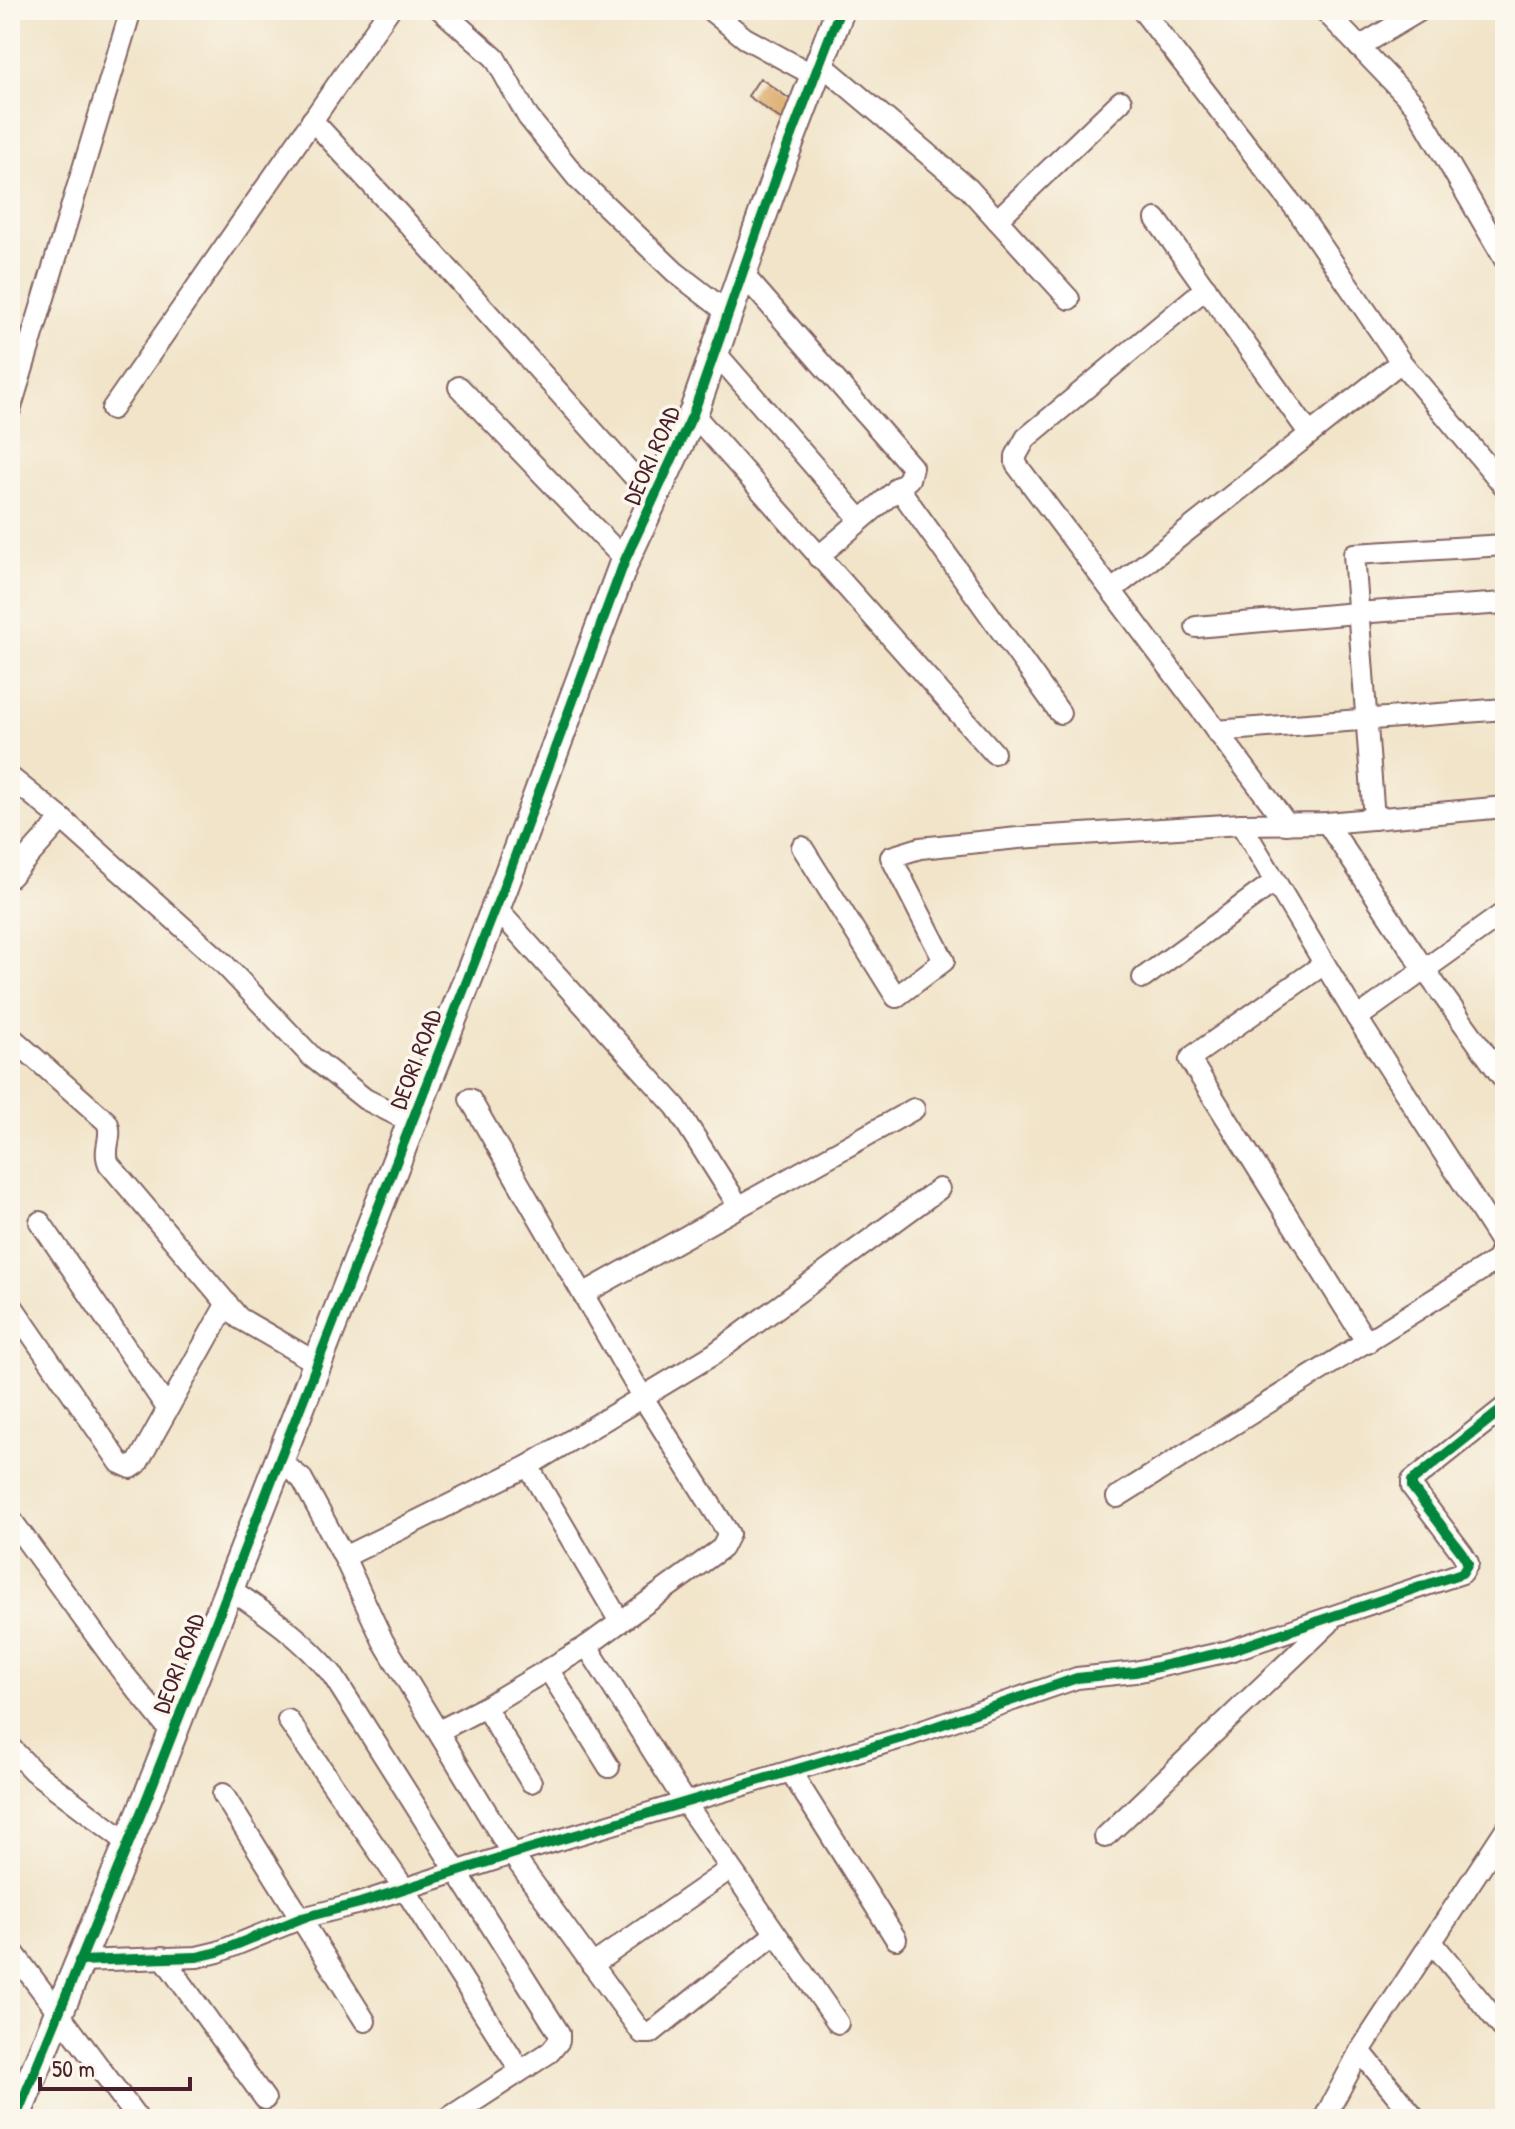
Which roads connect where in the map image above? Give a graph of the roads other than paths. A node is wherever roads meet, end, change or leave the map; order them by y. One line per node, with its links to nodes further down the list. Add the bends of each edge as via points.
1 (131, 10): 24 (street)
2 (389, 10): 12 (street)
3 (441, 10): 19 (street, via 495,58 528,117 578,179 675,272)
4 (710, 10): 10 (street, via 745,38)
5 (840, 10): 10 (street, DEORI ROAD)
6 (1142, 10): 21 (street, via 1299,213)
7 (1324, 10): 9 (street)
8 (1421, 10): 9 (street)
9 (1359, 47): 15 (street, via 1414,104)
10 (818, 69): 14 (street, via 969,189); 16 (street, DEORI ROAD)
11 (1121, 101): 14 (street)
12 (312, 120): 23 (street); 29 (street)
13 (1156, 219): 17 (street)
14 (997, 220): 18 (street)
15 (1505, 260)
16 (742, 273): 19 (street, DEORI ROAD); 27 (street, via 911,463 909,479)
17 (1206, 288): 26 (street); 34 (street, via 1026,438 1016,456 1016,464)
18 (1069, 299)
19 (728, 313): 20 (street, DEORI ROAD)
20 (715, 352): 25 (street, DEORI ROAD); 30 (street)
21 (1401, 362): 26 (street); 28 (street)
22 (459, 387): 33 (street)
23 (112, 409)
24 (10, 410)
25 (693, 414): 29 (street, DEORI ROAD); 32 (street)
26 (1309, 433): 34 (street)
27 (898, 487): 30 (street); 39 (street)
28 (1505, 487)
29 (654, 499): 33 (street, DEORI ROAD)
30 (860, 519): 32 (street)
31 (1505, 545): 36 (street, via 1356,553)
32 (818, 557): 42 (street)
33 (625, 560): 53 (street, DEORI ROAD)
34 (1112, 590): 41 (street)
35 (1505, 603): 36 (street)
36 (1356, 613): 37 (street); 40 (street)
37 (1196, 627)
38 (1505, 709): 40 (street)
39 (1060, 713)
40 (1367, 718): 41 (street); 46 (street)
41 (1216, 731): 49 (street)
42 (994, 753)
43 (10, 777): 45 (street)
44 (1505, 807): 46 (street)
45 (62, 819): 51 (street); 64 (street, via 223,963 312,1057 365,1099)
46 (1374, 819): 47 (street)
47 (1327, 823): 49 (street); 56 (street)
48 (1241, 824): 49 (street); 50 (street, via 1018,838 920,848 891,857 944,961 896,997); 52 (street)
49 (1287, 824)
50 (802, 847)
51 (10, 877)
52 (1274, 882): 55 (street); 57 (street)
53 (495, 907): 64 (street, DEORI ROAD); 66 (street, via 676,1107)
54 (1505, 912): 56 (street)
55 (1324, 964): 58 (street); 71 (street, via 1190,1060)
56 (1424, 969): 58 (street); 60 (street)
57 (1143, 978)
58 (1357, 1018): 71 (street, via 1501,1242 1497,1260)
59 (10, 1036): 70 (street, via 107,1122 109,1164)
60 (1498, 1056): 61 (street)
61 (1505, 1081)
62 (470, 1099): 68 (street)
63 (914, 1109): 66 (street)
64 (411, 1122): 72 (street, DEORI ROAD)
65 (939, 1189): 73 (street, via 714,1354)
66 (738, 1205): 68 (street)
67 (40, 1222): 75 (street)
68 (583, 1294): 73 (street)
69 (10, 1303): 75 (street, via 125,1467 137,1464)
70 (227, 1303): 72 (street, via 239,1318); 75 (street)
71 (1367, 1343): 78 (street)
72 (317, 1363): 76 (street, DEORI ROAD)
73 (642, 1396): 77 (street); 83 (street, via 729,1534 722,1548)
74 (1505, 1407): 82 (street, via 1412,1481 1462,1553 1466,1569)
75 (167, 1408)
76 (279, 1460): 80 (street, via 302,1479); 81 (street, DEORI ROAD)
77 (528, 1466): 80 (street); 83 (street)
78 (1117, 1497)
79 (10, 1518): 89 (street)
80 (344, 1557): 88 (street, via 383,1641)
81 (229, 1588): 89 (street, DEORI ROAD); 101 (street, via 287,1628 332,1674)
82 (1335, 1618): 92 (street, via 1203,1658 1077,1678); 96 (street)
83 (620, 1622): 84 (street)
84 (587, 1646): 85 (street); 95 (street)
85 (548, 1669): 86 (street); 91 (street)
86 (485, 1707): 88 (street); 93 (street)
87 (288, 1720): 102 (street)
88 (439, 1731): 99 (street)
89 (172, 1733): 98 (street, DEORI ROAD)
90 (10, 1747): 98 (street, via 33,1771)
91 (609, 1767)
92 (791, 1772): 95 (street); 105 (street)
93 (531, 1782)
94 (223, 1794): 103 (street)
95 (686, 1804): 99 (street); 100 (street)
96 (1105, 1837)
97 (1503, 1838): 106 (street)
98 (128, 1843): 109 (street, DEORI ROAD)
99 (512, 1854): 101 (street); 110 (street)
100 (730, 1869): 104 (street); 110 (street)
101 (458, 1871): 102 (street); 116 (street, via 559,2033 555,2048)
102 (404, 1888): 103 (street); 116 (street)
103 (302, 1918): 108 (street, via 218,1952); 112 (street)
104 (775, 1934): 110 (street, via 645,2035); 113 (street)
105 (896, 1939)
106 (1432, 1942): 114 (street); 115 (street)
107 (10, 1948): 111 (street)
108 (163, 1957): 109 (street); 117 (street)
109 (79, 1961): 111 (street, DEORI ROAD)
110 (592, 1965)
111 (58, 2011): 118 (street, DEORI ROAD); 119 (street)
112 (365, 2021)
113 (838, 2023)
114 (1505, 2031)
115 (1360, 2051): 121 (street); 122 (street)
116 (520, 2070): 120 (street)
117 (265, 2099)
118 (15, 2119)
119 (138, 2119)
120 (447, 2119)
121 (1324, 2119)
122 (1416, 2119)

